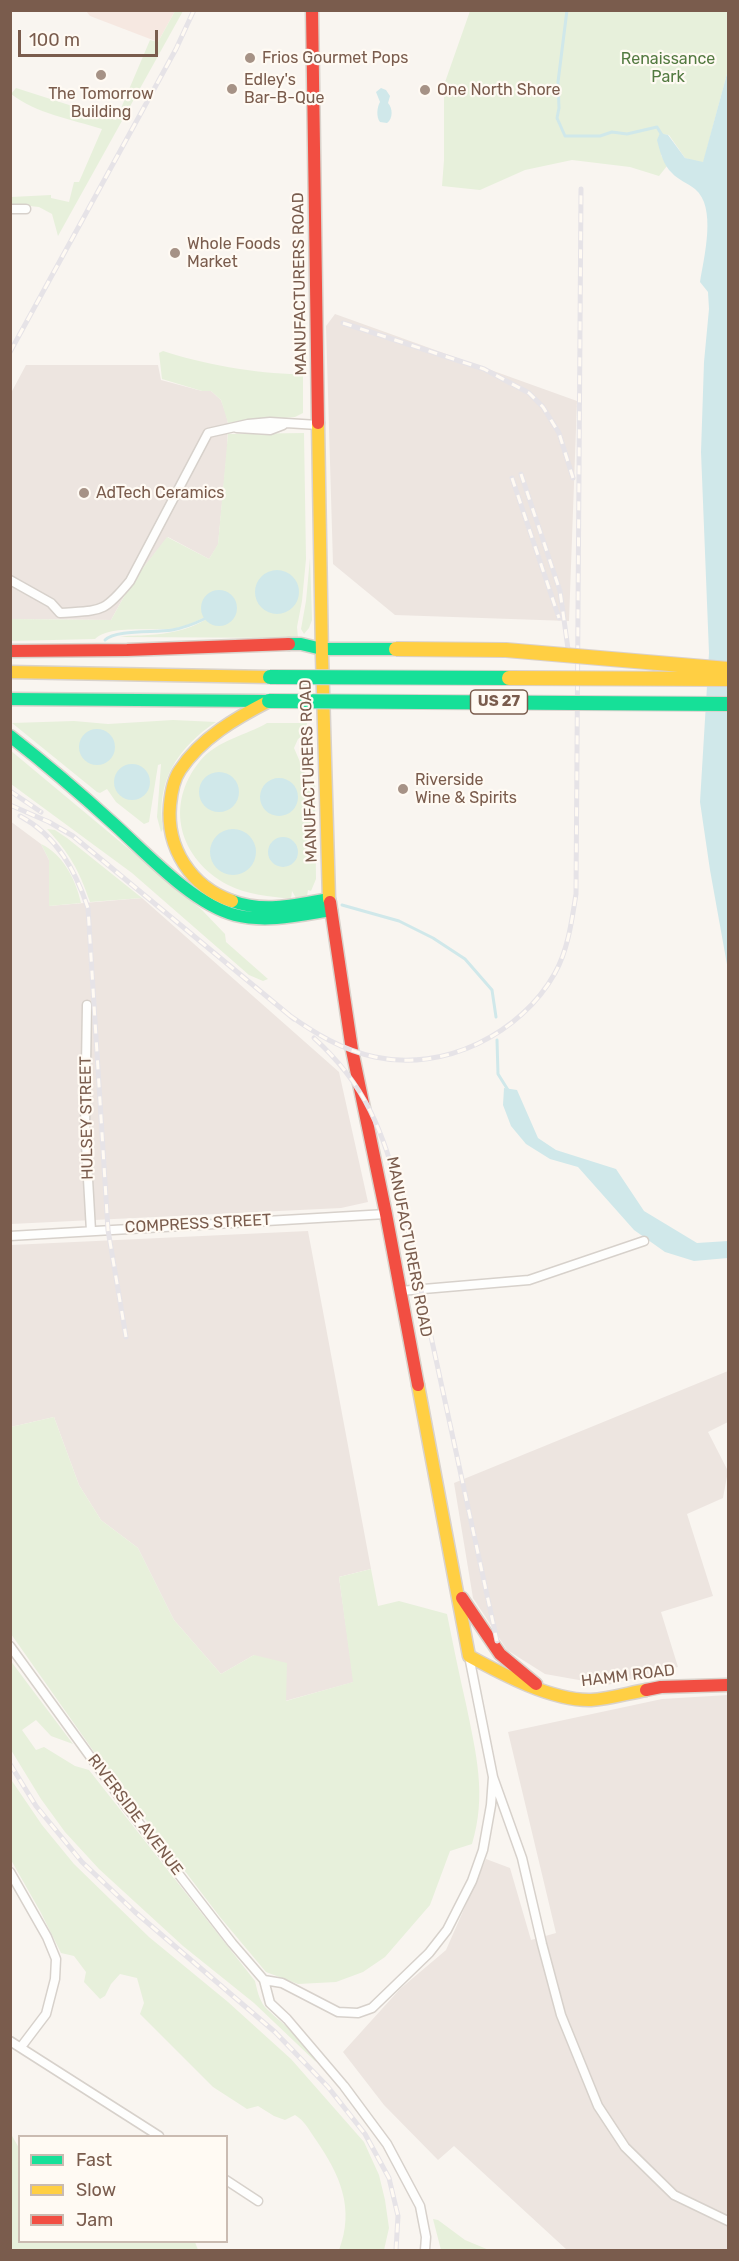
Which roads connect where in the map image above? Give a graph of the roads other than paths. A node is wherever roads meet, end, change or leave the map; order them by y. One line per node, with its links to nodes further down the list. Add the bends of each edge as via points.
1 (312, 10): 4 (main road, MANUFACTURERS ROAD)
2 (10, 209): 3 (street)
3 (26, 209)
4 (318, 425): 5 (street, via 270,422 208,433 130,581 115,600 100,610 60,613 51,603); 6 (main road, MANUFACTURERS ROAD)
5 (10, 580)
6 (322, 649): 7 (main road, via 302,644); 8 (main road, bridge, via 506,650); 15 (main road, MANUFACTURERS ROAD)
7 (10, 651)
8 (729, 669)
9 (10, 672): 10 (main road, US 27, bridge)
10 (729, 679)
11 (10, 699): 12 (main road, US 27)
12 (269, 701): 13 (main road, US 27, bridge); 15 (main road, via 225,725 180,770 169,808 172,844 190,873 212,892 240,904)
13 (729, 704)
14 (10, 736): 15 (main road, via 186,889 213,907 253,918 283,918)
15 (330, 904): 17 (main road, MANUFACTURERS ROAD, via 352,1050)
16 (87, 1005): 18 (street, HULSEY STREET, via 85,1127)
17 (386, 1214): 18 (street, COMPRESS STREET); 21 (main road, MANUFACTURERS ROAD)
18 (91, 1231): 19 (street, COMPRESS STREET)
19 (10, 1236)
20 (644, 1241): 21 (street, via 529,1280)
21 (400, 1291): 22 (main road, MANUFACTURERS ROAD)
22 (459, 1594): 24 (main road, MANUFACTURERS ROAD); 26 (main road, via 500,1654)
23 (10, 1646): 29 (street, RIVERSIDE AVENUE, via 129,1810)
24 (469, 1656): 26 (main road, HAMM ROAD, via 507,1677); 27 (street, MANUFACTURERS ROAD)
25 (729, 1685): 26 (main road, HAMM ROAD, via 661,1686 592,1700)
26 (547, 1692)
27 (493, 1777): 29 (street, MANUFACTURERS ROAD, via 483,1850 447,1930 372,2008 358,2013 338,2012 282,1983); 35 (street, via 522,1858 561,2015 598,2106 625,2147 674,2195)
28 (10, 1872): 31 (street, via 56,1959 56,1980 46,2014)
29 (264, 1980): 36 (street, via 270,2003 344,2086 387,2144 420,2206 426,2237)
30 (10, 2041): 31 (street)
31 (21, 2047): 32 (street)
32 (157, 2135)
33 (228, 2181): 34 (street)
34 (258, 2200)
35 (729, 2221)
36 (424, 2250)

